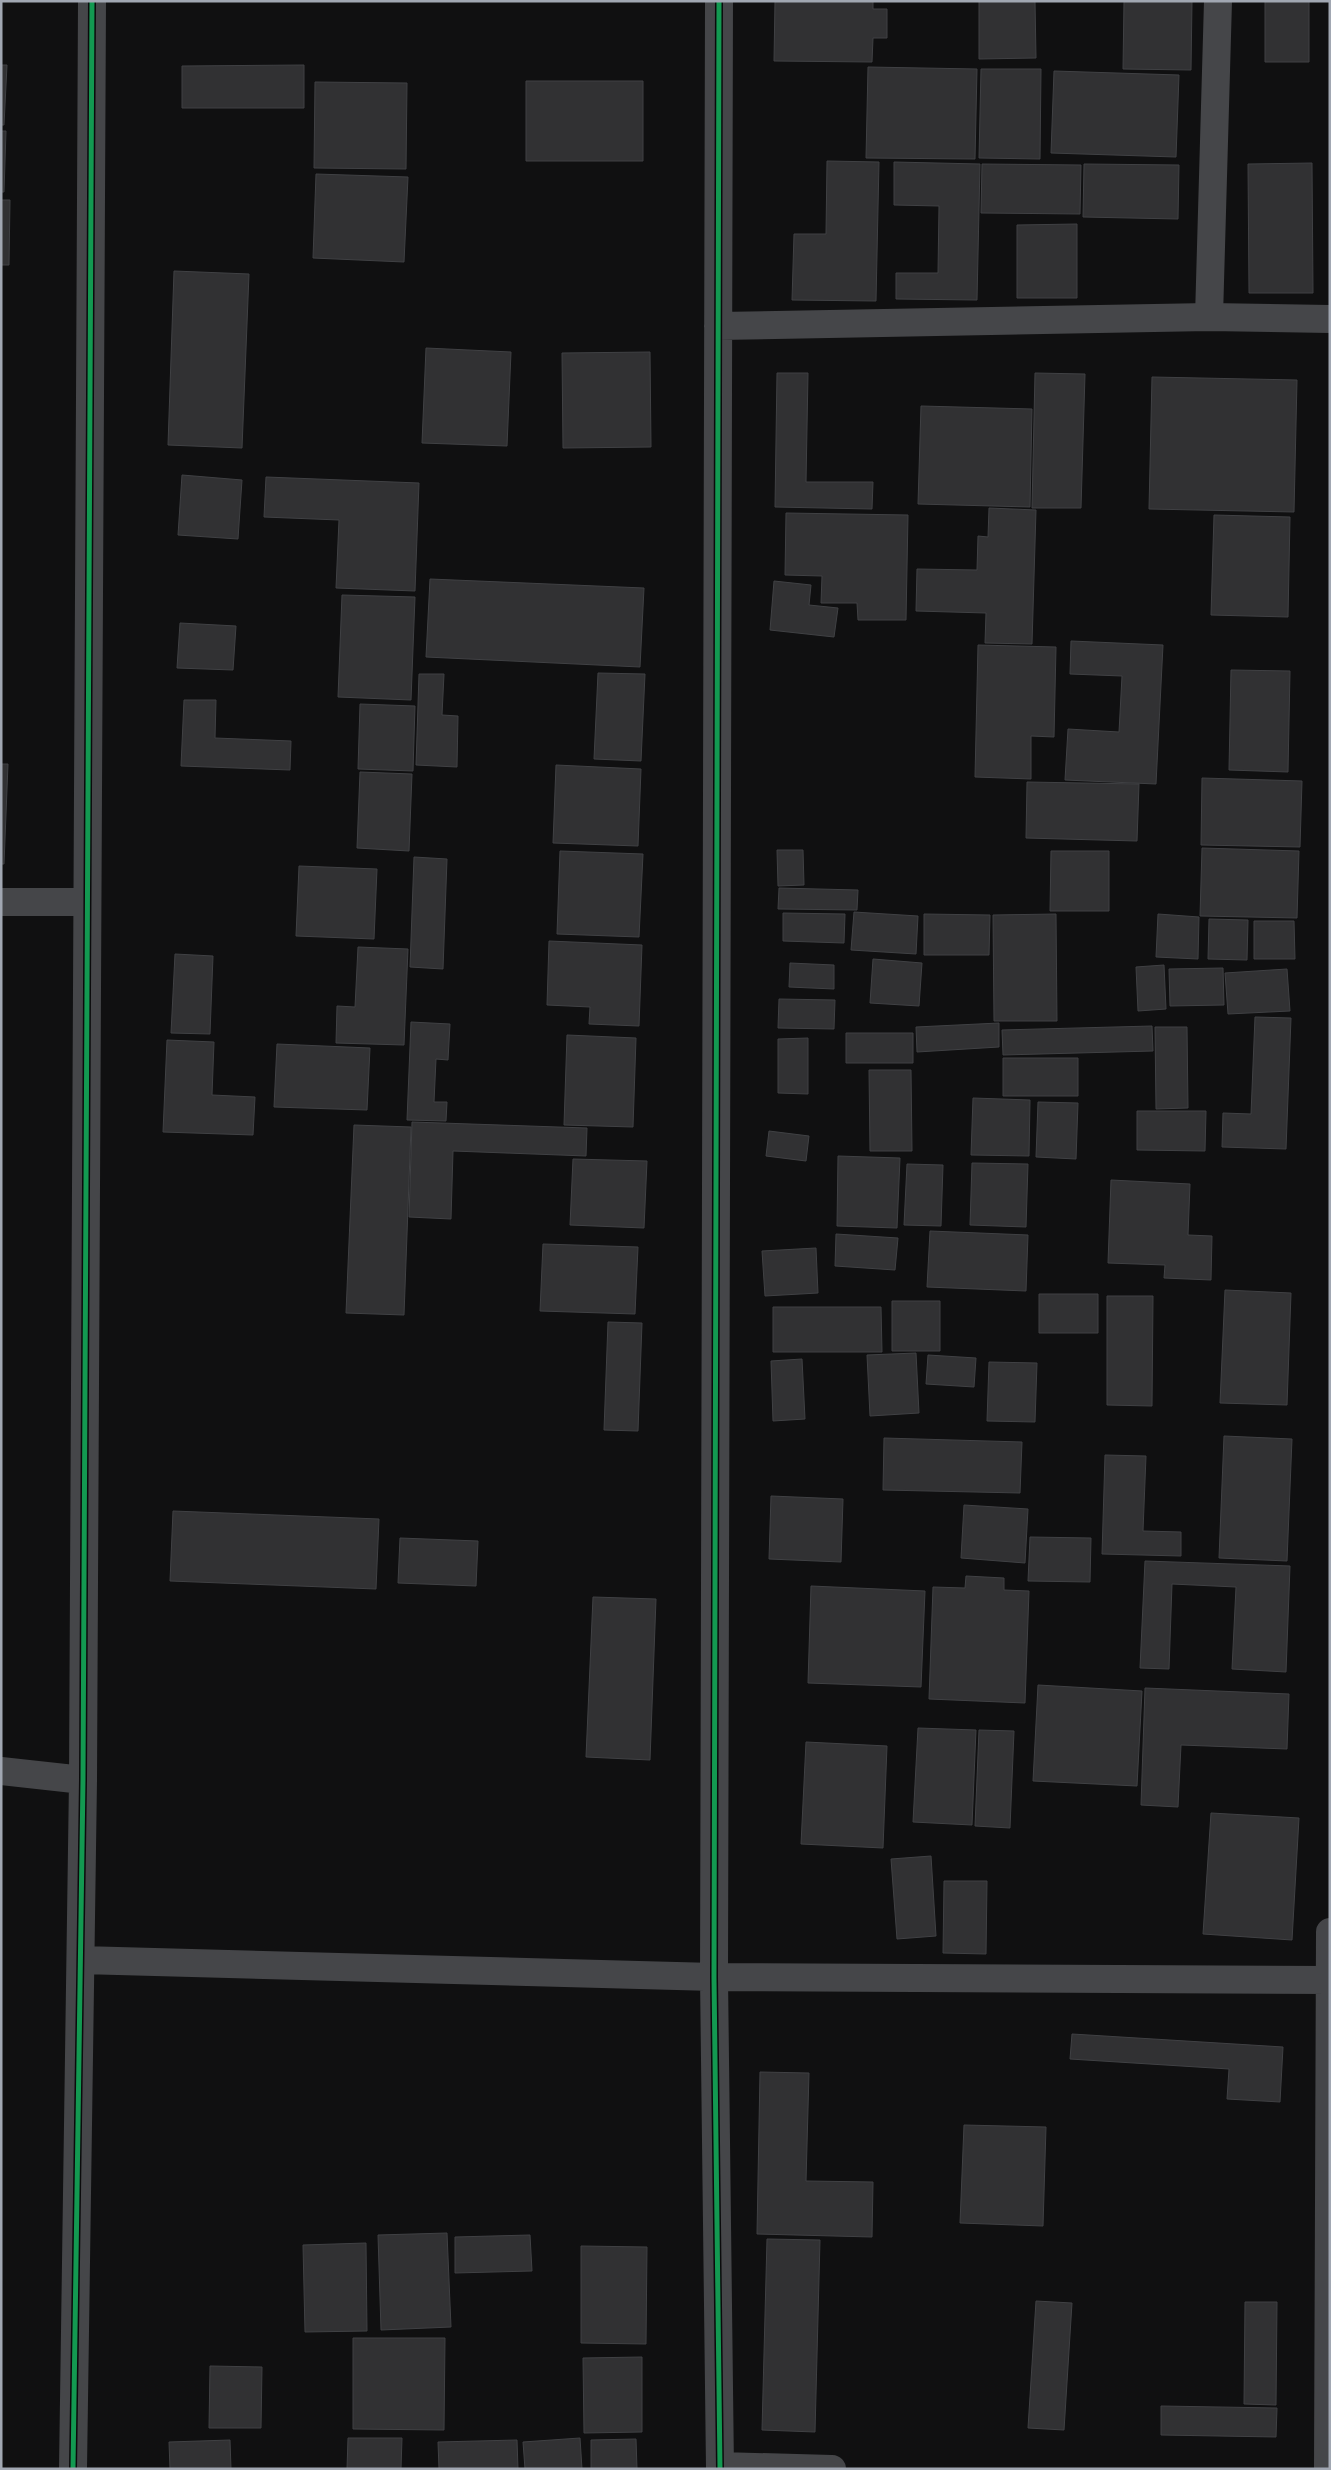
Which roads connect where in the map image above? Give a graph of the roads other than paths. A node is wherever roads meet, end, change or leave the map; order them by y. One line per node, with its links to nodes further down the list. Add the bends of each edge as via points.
1 (92, 1): 8 (street)
2 (719, 1): 6 (street)
3 (1218, 1): 4 (street)
4 (1209, 317): 5 (street); 6 (street)
5 (1330, 319)
6 (718, 326): 13 (street)
7 (1, 902): 8 (street)
8 (87, 902): 10 (street)
9 (1, 1771): 10 (street)
10 (83, 1780): 12 (street)
11 (1330, 1932): 14 (street)
12 (81, 1960): 13 (street); 16 (street)
13 (714, 1977): 14 (street); 15 (street)
14 (1330, 1980): 18 (street)
15 (720, 2467): 17 (street)
16 (73, 2469)
17 (832, 2469)
18 (1328, 2469)

